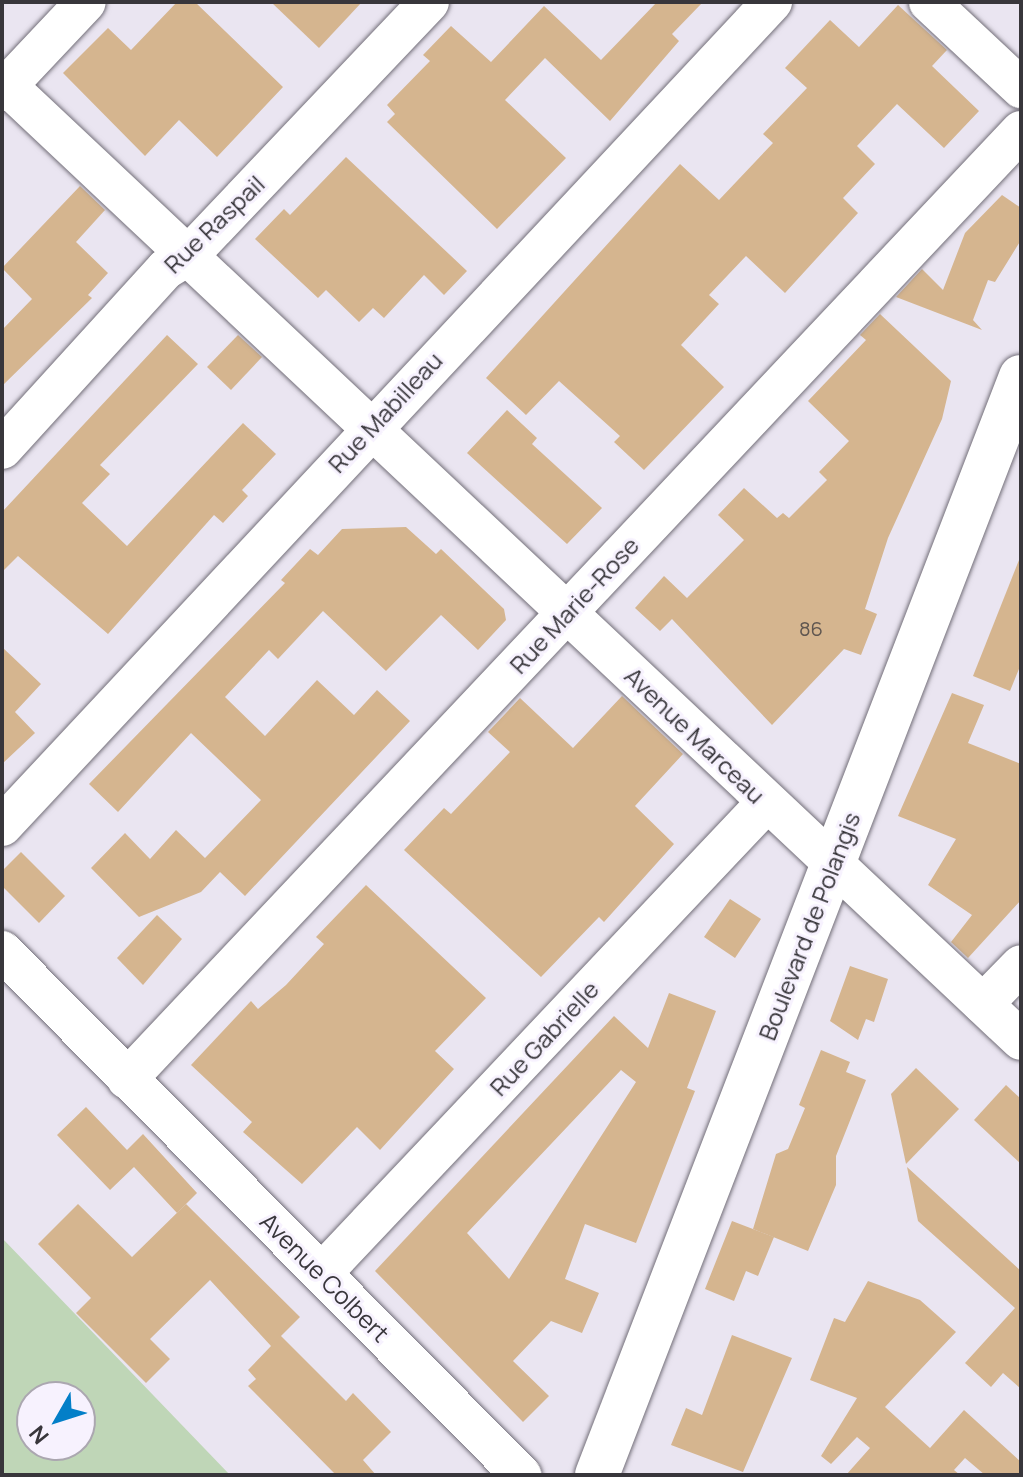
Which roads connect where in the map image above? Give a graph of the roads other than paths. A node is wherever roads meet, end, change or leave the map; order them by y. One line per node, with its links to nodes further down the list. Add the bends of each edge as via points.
1 (86, 2): 5 (street)
2 (429, 2): 8 (street, Rue Raspail)
3 (772, 2): 10 (street, Rue Mabilleau)
4 (929, 2): 6 (street)
5 (4, 86): 8 (street, Avenue Marceau)
6 (1021, 88)
7 (1021, 131): 12 (street, Rue Marie-Rose)
8 (188, 256): 10 (street, Avenue Marceau); 11 (street, Rue Raspail, via 166,269)
9 (1021, 377): 15 (street, Boulevard de Polangis)
10 (368, 429): 12 (street, Avenue Marceau); 14 (street, Rue Mabilleau)
11 (2, 449)
12 (566, 612): 13 (street, Avenue Marceau); 20 (street, Rue Marie-Rose)
13 (766, 803): 15 (street, Avenue Marceau); 21 (street, Rue Gabrielle)
14 (2, 826)
15 (835, 866): 18 (street, Avenue Marceau); 23 (street, Boulevard de Polangis)
16 (2, 951): 20 (street, Avenue Colbert)
17 (1021, 965): 18 (street)
18 (983, 1004): 19 (street, Avenue Marceau)
19 (1021, 1040)
20 (127, 1079): 21 (street, Avenue Colbert)
21 (322, 1273): 22 (street, Avenue Colbert)
22 (521, 1475)
23 (597, 1475)

